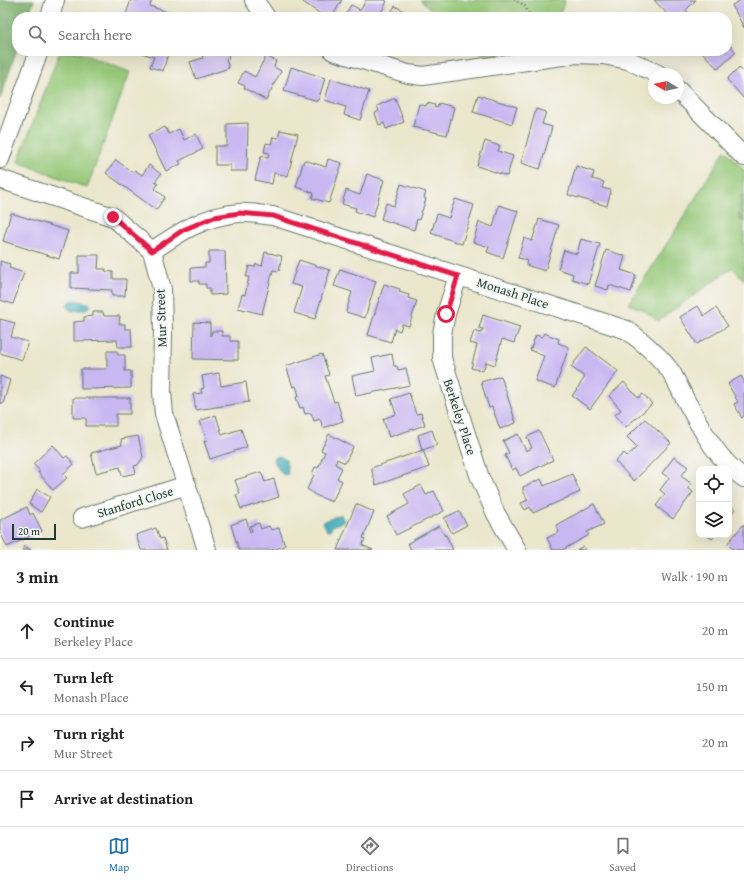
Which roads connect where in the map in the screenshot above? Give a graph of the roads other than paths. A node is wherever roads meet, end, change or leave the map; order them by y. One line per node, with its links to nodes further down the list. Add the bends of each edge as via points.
1 (54, 0): 3 (street)
2 (254, 0): 4 (street)
3 (51, 12)
4 (262, 12)
5 (37, 56): 12 (street)
6 (349, 56): 7 (street, via 423,76)
7 (562, 56)
8 (608, 56): 9 (street, via 628,60)
9 (648, 69)
10 (684, 96): 11 (street)
11 (744, 157)
12 (0, 159)
13 (0, 179): 14 (street, via 113,217)
14 (152, 251): 15 (street, Monash Place, via 183,230 214,217 240,213 273,216); 17 (street, Mur Street, via 162,289 164,414)
15 (458, 276): 16 (street, Monash Place, via 627,330 651,349 672,373 703,432 719,454); 20 (street, Berkeley Place, via 442,334 442,358 480,478 496,514)
16 (744, 478)
17 (187, 486): 18 (street, Stanford Close); 19 (street, Mur Street)
18 (82, 518)
19 (207, 550)
20 (517, 550)

